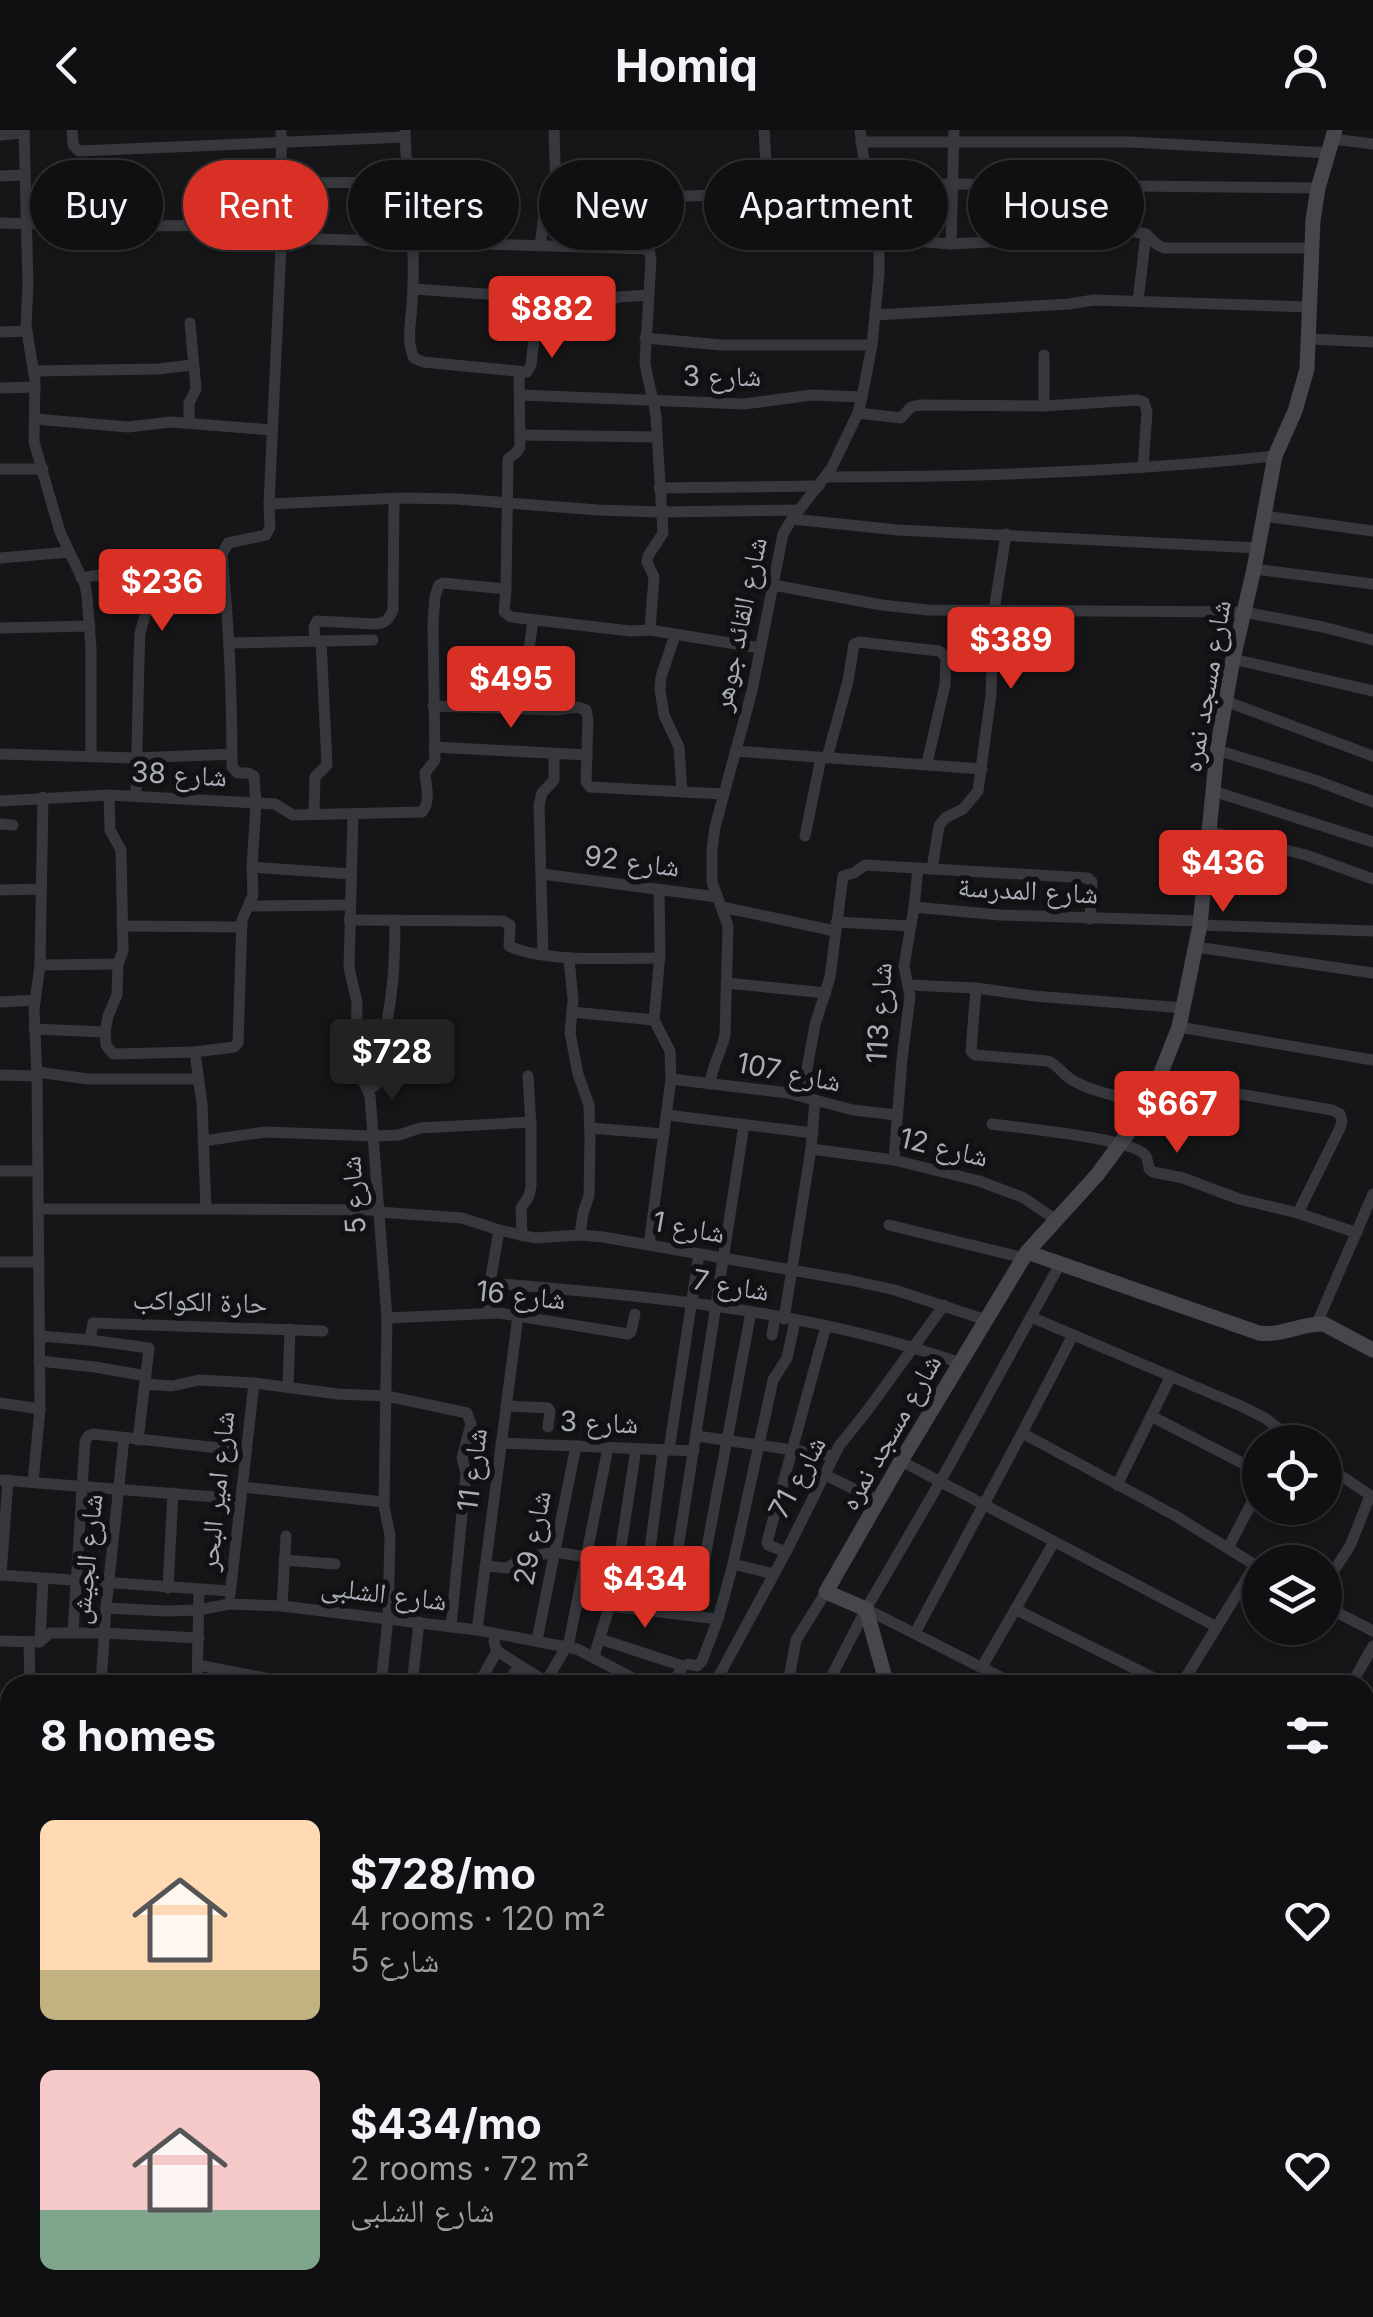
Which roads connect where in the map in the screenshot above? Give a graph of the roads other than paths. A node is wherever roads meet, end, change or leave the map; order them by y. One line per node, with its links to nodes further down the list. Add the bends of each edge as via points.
1 (72, 130): 7 (street, via 79,151)
2 (554, 130): 14 (street)
3 (764, 130): 15 (street)
4 (24, 131): 5 (street); 16 (street)
5 (0, 134)
6 (405, 134): 7 (street); 13 (street)
7 (281, 136)
8 (861, 136): 9 (street)
9 (954, 136): 10 (street); 19 (street)
10 (1130, 136): 11 (street)
11 (1332, 141): 12 (street); 20 (street, شارع مسجد نمره)
12 (1373, 144)
13 (407, 160)
14 (555, 160)
15 (766, 160)
16 (25, 175): 17 (street); 22 (street)
17 (0, 176)
18 (948, 185): 19 (street)
19 (952, 185): 20 (street); 26 (street)
20 (1318, 188): 27 (street, شارع مسجد نمره)
21 (0, 222): 22 (street)
22 (24, 222): 23 (street); 39 (street)
23 (183, 228)
24 (1146, 234): 26 (street); 27 (street, via 1164,248); 34 (street)
25 (948, 244): 26 (street)
26 (952, 244)
27 (1311, 248): 36 (street, شارع مسجد نمره)
28 (281, 250): 58 (street)
29 (413, 250): 32 (street)
30 (648, 250): 33 (street)
31 (879, 250): 37 (street, شارع القائد جوهر)
32 (414, 290): 35 (street, via 531,297); 48 (street, via 414,358)
33 (649, 295): 35 (street, via 593,306); 41 (street)
34 (1138, 301): 36 (street); 37 (street)
35 (538, 305): 48 (street, via 531,366)
36 (1311, 308): 42 (street, شارع مسجد نمره)
37 (874, 315): 44 (street, شارع القائد جوهر)
38 (190, 323): 46 (street)
39 (27, 330): 40 (street); 47 (street)
40 (0, 332)
41 (645, 338): 44 (street); 53 (street)
42 (1310, 339): 43 (street); 61 (street, شارع مسجد نمره, via 1303,388)
43 (1373, 342)
44 (872, 344): 52 (street, شارع القائد جوهر)
45 (1044, 356): 54 (street)
46 (192, 365): 47 (street); 57 (street)
47 (33, 371): 50 (street)
48 (519, 372): 51 (street)
49 (0, 388): 50 (street)
50 (35, 388): 56 (street)
51 (521, 395): 53 (street, شارع 3); 59 (street)
52 (862, 397): 53 (street, شارع 3, via 744,404); 55 (street, شارع القائد جوهر)
53 (654, 400): 60 (street)
54 (1044, 406): 55 (street, via 919,405 901,418); 62 (street, via 1144,402)
55 (858, 413): 65 (street, شارع القائد جوهر)
56 (36, 419): 57 (street, via 128,427); 64 (street, via 34,442)
57 (190, 423): 58 (street)
58 (272, 430): 69 (street)
59 (521, 435): 60 (street); 68 (street, via 518,451 508,458)
60 (657, 436): 66 (street)
61 (1275, 456): 62 (street); 72 (street, شارع مسجد نمره)
62 (1143, 467): 65 (street)
63 (0, 468): 64 (street)
64 (43, 468): 76 (street)
65 (822, 482): 66 (street); 71 (street, شارع القائد جوهر)
66 (659, 488): 70 (street)
67 (394, 499): 68 (street); 69 (street); 92 (street, via 390,618 375,624 317,622)
68 (508, 501): 70 (street); 82 (street)
69 (268, 504): 93 (street, via 266,536 228,544 222,554)
70 (661, 512): 71 (street); 88 (street, via 662,537 647,562 654,577)
71 (795, 514): 74 (street, via 898,530); 81 (street, شارع القائد جوهر, via 780,543)
72 (1264, 516): 73 (street); 75 (street, شارع مسجد نمره)
73 (1373, 531)
74 (1006, 534): 75 (street); 83 (street)
75 (1258, 548): 78 (street, شارع مسجد نمره)
76 (70, 552): 77 (street); 79 (street)
77 (0, 558)
78 (1254, 570): 80 (street); 84 (street, شارع مسجد نمره)
79 (81, 578): 86 (street); 109 (street, via 134,569 146,577)
80 (1373, 584)
81 (773, 586): 83 (street, via 882,605); 94 (street, شارع القائد جوهر)
82 (506, 588): 85 (street, via 506,615); 98 (street, via 439,585)
83 (994, 612): 84 (street); 112 (street)
84 (1244, 612): 91 (street); 95 (street, شارع مسجد نمره)
85 (533, 620): 88 (street); 99 (street)
86 (90, 626): 87 (street); 107 (street)
87 (0, 628)
88 (650, 630): 89 (street)
89 (676, 635): 94 (street); 114 (street, via 660,690 678,747)
90 (374, 640): 92 (street)
91 (1373, 640)
92 (318, 641): 93 (street); 122 (street, via 327,765 315,778)
93 (229, 643): 104 (street)
94 (760, 648): 101 (street, شارع القائد جوهر)
95 (1234, 658): 96 (street); 97 (street, شارع مسجد نمره)
96 (1373, 690)
97 (1225, 701): 102 (street, شارع مسجد نمره); 108 (street)
98 (434, 706): 99 (street); 100 (street)
99 (521, 709): 106 (street, via 584,709)
100 (434, 747): 105 (street); 123 (street, شارع 38, via 424,810)
101 (735, 750): 110 (street); 115 (street, شارع القائد جوهر)
102 (1217, 750): 113 (street, شارع مسجد نمره); 120 (street)
103 (0, 754): 107 (street)
104 (232, 754): 109 (street); 121 (street, via 234,772 254,776)
105 (554, 754): 106 (street); 131 (street, via 554,780 539,805)
106 (587, 754): 114 (street, via 590,787)
107 (91, 756): 109 (street)
108 (1373, 756)
109 (136, 758): 117 (street)
110 (824, 758): 111 (street); 111 (street, via 859,642 946,657); 125 (street)
111 (926, 763): 112 (street)
112 (982, 769): 129 (street, via 974,798 939,826)
113 (1213, 791): 124 (street, شارع مسجد نمره); 126 (street)
114 (682, 792): 115 (street)
115 (723, 794): 136 (street, شارع القائد جوهر, via 712,848)
116 (110, 795): 117 (street, شارع 38); 118 (street, شارع 38); 144 (street, via 110,830 121,850)
117 (136, 796): 121 (street, شارع 38)
118 (44, 797): 119 (street, شارع 38); 133 (street)
119 (0, 800)
120 (1373, 802)
121 (256, 804): 122 (street, شارع 38); 127 (street)
122 (314, 814): 123 (street, شارع 38)
123 (352, 814): 130 (street, شارع 5)
124 (1208, 831): 132 (street); 143 (street, شارع مسجد نمره)
125 (805, 836)
126 (1373, 842)
127 (252, 867): 130 (street); 138 (street)
128 (918, 868): 129 (street); 139 (street, شارع 113); 147 (street, via 866,866 845,874)
129 (932, 869): 140 (street, via 1088,878)
130 (350, 874): 137 (street, شارع 5)
131 (542, 874): 134 (street, شارع 92); 150 (street)
132 (1373, 880)
133 (41, 889): 135 (street); 154 (street)
134 (659, 889): 136 (street, شارع 92); 152 (street)
135 (0, 890)
136 (720, 902): 147 (street, شارع 92); 156 (street, شارع القائد جوهر, via 728,926)
137 (349, 905): 138 (street); 141 (street, شارع 5)
138 (250, 906): 146 (street)
139 (914, 907): 140 (street, شارع المدرسة); 145 (street, شارع 113)
140 (1090, 919): 143 (street, شارع المدرسة)
141 (349, 920): 142 (street); 177 (street, شارع 5, via 356,1060)
142 (395, 920): 150 (street, via 506,922 510,947); 177 (street, via 380,1078)
143 (1200, 923): 148 (street, شارع المدرسة); 149 (street, شارع مسجد نمره)
144 (122, 926): 146 (street); 153 (street)
145 (911, 926): 147 (street, شارع 92); 157 (street, شارع 113, via 904,966)
146 (242, 927): 168 (street, via 238,1043)
147 (836, 927): 159 (street)
148 (1373, 931)
149 (1196, 946): 155 (street); 162 (street, شارع مسجد نمره)
150 (544, 954): 151 (street)
151 (569, 958): 152 (street); 163 (street)
152 (660, 958): 164 (street)
153 (118, 964): 154 (street); 167 (street)
154 (40, 965): 160 (street)
155 (1373, 973)
156 (726, 983): 159 (street); 176 (street, شارع القائد جوهر, via 724,1040)
157 (909, 985): 158 (street); 182 (street, شارع 113)
158 (976, 988): 162 (street); 180 (street, via 975,1055 1048,1061 1076,1082)
159 (826, 992): 178 (street)
160 (35, 1000): 161 (street); 166 (street)
161 (0, 1002)
162 (1184, 1008): 165 (street, شارع مسجد نمره)
163 (572, 1012): 164 (street); 186 (street, via 570,1033)
164 (654, 1020): 173 (street, via 670,1051)
165 (1179, 1027): 169 (street); 175 (street, شارع مسجد نمره)
166 (34, 1029): 167 (street); 170 (street)
167 (105, 1032): 168 (street, via 113,1054)
168 (195, 1052): 174 (street)
169 (1373, 1060)
170 (37, 1074): 171 (street); 174 (street); 195 (street)
171 (0, 1075)
172 (528, 1076): 183 (street)
173 (670, 1079): 176 (street, شارع 107); 181 (street)
174 (197, 1080): 190 (street)
175 (1158, 1080): 180 (street, شارع مسجد نمره); 200 (street, via 1340,1114 1340,1128)
176 (710, 1084): 178 (street, شارع 107)
177 (368, 1089): 189 (street, شارع 5)
178 (802, 1096): 179 (street, شارع 107)
179 (816, 1100): 182 (street, شارع 107); 188 (street)
180 (1146, 1104): 191 (street, شارع مسجد نمره)
181 (667, 1115): 185 (street); 187 (street)
182 (898, 1115): 193 (street, شارع 113)
183 (531, 1122): 189 (street); 206 (street, via 531,1186)
184 (992, 1124): 191 (street)
185 (744, 1125): 188 (street); 210 (street)
186 (590, 1128): 187 (street); 205 (street, via 589,1196)
187 (664, 1134): 207 (street)
188 (812, 1134): 192 (street)
189 (374, 1136): 190 (street, via 265,1132); 199 (street, شارع 5)
190 (203, 1141): 198 (street)
191 (1121, 1142): 200 (street, via 1143,1152 1151,1171); 201 (street, شارع مسجد نمره)
192 (811, 1149): 193 (street, شارع 12); 214 (street)
193 (894, 1160): 201 (street, شارع 12, via 995,1185)
194 (0, 1171): 195 (street)
195 (38, 1172): 197 (street)
196 (1373, 1194): 204 (street)
197 (38, 1209): 198 (street, شارع 1); 212 (street)
198 (206, 1209): 199 (street, شارع 1)
199 (379, 1211): 203 (street, شارع 1, via 462,1218); 224 (street, شارع 5)
200 (1298, 1213): 204 (street)
201 (1056, 1220): 209 (street, شارع مسجد نمره)
202 (889, 1225): 209 (street)
203 (499, 1230): 206 (street, شارع 1); 215 (street)
204 (1357, 1233): 227 (street)
205 (580, 1235): 206 (street, شارع 1); 207 (street, شارع 1)
206 (522, 1236)
207 (648, 1245): 208 (street, شارع 1)
208 (698, 1254): 210 (street, شارع 1); 216 (street)
209 (1026, 1255): 213 (street); 226 (street, شارع مسجد نمره)
210 (722, 1258): 214 (street, شارع 1); 218 (street)
211 (0, 1262): 212 (street)
212 (38, 1262): 233 (street)
213 (1060, 1264): 223 (street); 227 (street, via 1259,1333)
214 (792, 1270): 217 (street, شارع 1); 225 (street)
215 (490, 1283): 216 (street, شارع 7); 220 (street)
216 (691, 1304): 218 (street, شارع 7); 261 (street)
217 (944, 1305): 226 (street, شارع 1); 235 (street, شارع 71)
218 (714, 1306): 219 (street, شارع 7); 251 (street)
219 (752, 1312): 225 (street, شارع 7); 254 (street)
220 (489, 1313): 222 (street, شارع 16); 224 (street, شارع 16)
221 (635, 1314): 222 (street, شارع 16, via 628,1334)
222 (518, 1316): 245 (street, شارع 11)
223 (1031, 1317): 232 (street); 271 (street)
224 (387, 1318): 243 (street, شارع 5)
225 (785, 1319): 228 (street, شارع 7); 231 (street); 256 (street, via 787,1358 773,1380)
226 (986, 1320): 238 (street, شارع مسجد نمره)
227 (1317, 1324): 236 (street)
228 (826, 1326): 235 (street, شارع 7); 260 (street)
229 (290, 1329): 230 (street, حارة الكواكب); 234 (street, حارة الكواكب, via 94,1323); 242 (street)
230 (323, 1331)
231 (772, 1335)
232 (1073, 1335): 239 (street); 250 (street)
233 (39, 1336): 234 (street); 237 (street)
234 (90, 1340): 240 (street, via 150,1348)
235 (913, 1347): 238 (street, شارع 7); 264 (street, شارع 71)
236 (1373, 1350)
237 (39, 1361): 240 (street); 246 (street)
238 (960, 1364): 265 (street, شارع مسجد نمره)
239 (1171, 1376): 247 (street); 248 (street)
240 (146, 1380): 241 (street, via 172,1386 199,1380); 253 (street)
241 (254, 1383): 242 (street); 263 (street, شارع امير البحر)
242 (288, 1388): 243 (street)
243 (387, 1396): 279 (street, شارع 5); 318 (street, via 462,1410 471,1419 462,1458)
244 (0, 1404): 246 (street)
245 (506, 1406): 249 (street, via 548,1408); 255 (street, شارع 11)
246 (40, 1409): 270 (street)
247 (1151, 1416): 266 (street); 272 (street)
248 (1274, 1425)
249 (548, 1427)
250 (1022, 1433): 272 (street); 280 (street)
251 (697, 1436): 254 (street); 262 (street)
252 (124, 1438): 253 (street); 273 (street, via 88,1436); 274 (street, شارع الجيش)
253 (138, 1440): 263 (street)
254 (728, 1441): 256 (street); 314 (street)
255 (501, 1443): 257 (street, شارع 3); 293 (street, شارع 11)
256 (761, 1444): 260 (street); 292 (street)
257 (576, 1446): 258 (street, شارع 3); 285 (street, شارع 29)
258 (608, 1448): 259 (street, شارع 3); 287 (street)
259 (636, 1449): 261 (street, شارع 3); 306 (street)
260 (794, 1449): 264 (street); 286 (street, via 767,1544)
261 (666, 1450): 262 (street, شارع 3); 311 (street)
262 (694, 1451): 312 (street)
263 (246, 1452): 276 (street, شارع امير البحر)
264 (833, 1456): 267 (street, شارع 71)
265 (901, 1462): 271 (street); 278 (street, شارع مسجد نمره)
266 (1242, 1463)
267 (823, 1474): 278 (street); 286 (street, شارع 71)
268 (1342, 1476): 277 (street)
269 (4, 1480): 270 (street); 295 (street)
270 (33, 1482): 273 (street)
271 (940, 1482): 280 (street); 308 (street)
272 (1117, 1485): 284 (street)
273 (82, 1486): 274 (street); 297 (street)
274 (118, 1488): 275 (street); 298 (street, شارع الجيش)
275 (173, 1493): 276 (street); 299 (street)
276 (241, 1493): 279 (street); 303 (street, شارع امير البحر)
277 (1372, 1496): 289 (street)
278 (879, 1501): 302 (street, شارع مسجد نمره)
279 (384, 1502): 315 (street, شارع 5)
280 (983, 1505): 283 (street); 322 (street)
281 (1242, 1521): 284 (street)
282 (286, 1536): 290 (street)
283 (1054, 1542): 309 (street); 319 (street)
284 (1228, 1548): 288 (street)
285 (556, 1552): 287 (street); 293 (street, via 507,1568); 328 (street, شارع 29)
286 (786, 1552): 294 (street, شارع 71)
287 (586, 1557): 304 (street)
288 (1242, 1557)
289 (1342, 1558)
290 (284, 1560): 291 (street); 305 (street)
291 (335, 1564)
292 (734, 1564): 294 (street); 316 (street)
293 (486, 1566): 320 (street, شارع 11)
294 (774, 1574): 351 (street, شارع 71)
295 (0, 1575): 296 (street)
296 (43, 1578): 297 (street); 330 (street)
297 (76, 1580): 298 (street); 323 (street)
298 (109, 1582): 299 (street); 307 (street, شارع الجيش)
299 (168, 1588): 300 (street)
300 (199, 1590): 303 (street); 310 (street)
301 (1242, 1590): 319 (street)
302 (826, 1592): 308 (street); 352 (street, شارع مسجد نمره, via 796,1640)
303 (230, 1598): 305 (street, شارع الشلبى); 310 (street, شارع الشلبى)
304 (577, 1602): 306 (street); 331 (street)
305 (282, 1606): 315 (street, شارع الشلبى)
306 (610, 1606): 311 (street); 327 (street)
307 (106, 1608): 310 (street, شارع الشلبى); 324 (street, شارع الجيش)
308 (866, 1609): 322 (street); 353 (street); 354 (street)
309 (1015, 1609): 338 (street); 356 (street)
310 (199, 1610): 326 (street)
311 (642, 1610): 312 (street)
312 (668, 1613): 314 (street)
313 (1342, 1615): 321 (street)
314 (694, 1616): 316 (street)
315 (388, 1618): 317 (street, شارع الشلبى); 343 (street, شارع 5)
316 (718, 1619): 337 (street, via 700,1664)
317 (418, 1622): 318 (street, شارع الشلبى); 344 (street)
318 (452, 1627): 320 (street, شارع الشلبى)
319 (1217, 1627): 357 (street)
320 (478, 1630): 325 (street, شارع الشلبى)
321 (1373, 1631)
322 (916, 1632): 338 (street)
323 (73, 1633): 324 (street); 330 (street, via 48,1633)
324 (104, 1633): 326 (street); 340 (street, شارع الجيش)
325 (495, 1633): 328 (street, شارع الشلبى); 333 (street)
326 (198, 1638): 335 (street)
327 (600, 1639): 334 (street); 337 (street)
328 (538, 1640): 331 (street, شارع الشلبى)
329 (0, 1641): 330 (street)
330 (34, 1642): 339 (street)
331 (567, 1646): 334 (street, شارع الشلبى); 348 (street)
332 (1373, 1646): 358 (street)
333 (497, 1651): 336 (street); 345 (street)
334 (594, 1656): 349 (street, شارع الشلبى)
335 (198, 1666): 341 (street); 342 (street)
336 (519, 1666): 346 (street); 347 (street)
337 (683, 1666): 350 (street)
338 (982, 1667): 355 (street)
339 (31, 1675)
340 (101, 1675)
341 (198, 1675)
342 (247, 1675)
343 (382, 1675)
344 (413, 1675)
345 (484, 1675)
346 (513, 1675)
347 (533, 1675)
348 (552, 1675)
349 (628, 1675)
350 (678, 1675)
351 (719, 1675)
352 (787, 1675)
353 (832, 1675)
354 (884, 1675)
355 (997, 1675)
356 (1148, 1675)
357 (1187, 1675)
358 (1357, 1675)

